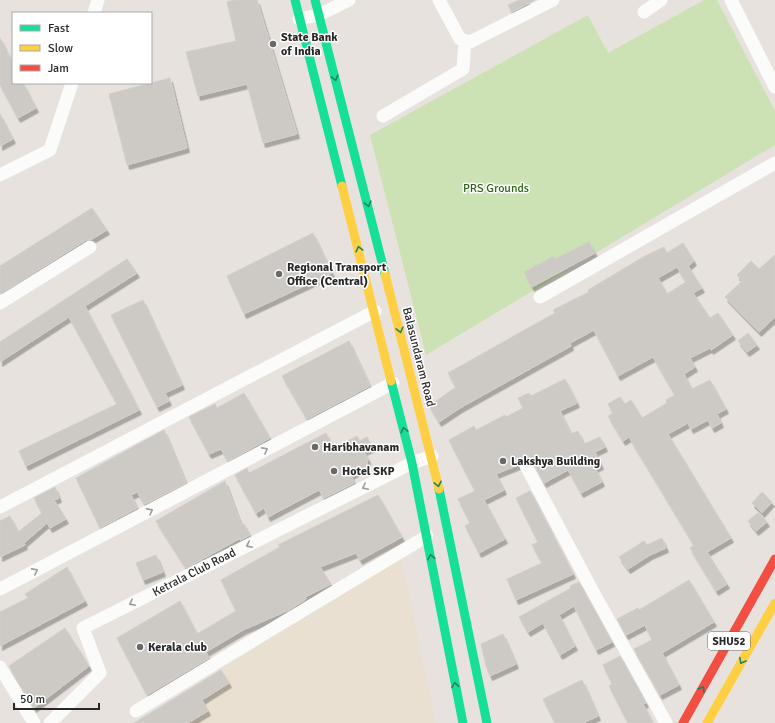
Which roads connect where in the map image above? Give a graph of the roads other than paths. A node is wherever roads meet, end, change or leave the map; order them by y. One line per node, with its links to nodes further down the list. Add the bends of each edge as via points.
1 (98, 0): 9 (street)
2 (295, 0): 12 (main road)
3 (315, 0): 11 (main road, Balasundaram Road)
4 (349, 0): 11 (street)
5 (440, 0): 13 (street, via 460,40)
6 (553, 0): 13 (street, via 470,42)
7 (661, 0): 10 (street)
8 (731, 0): 15 (street)
9 (94, 12)
10 (644, 12)
11 (319, 15): 12 (street); 20 (main road, Balasundaram Road, one-way to 20)
12 (300, 19): 21 (main road, one-way to 12)
13 (465, 41): 16 (street, via 463,69)
14 (72, 84): 18 (street, via 50,150)
15 (775, 86)
16 (383, 116)
17 (775, 163): 22 (street)
18 (0, 175)
19 (90, 247): 23 (street)
20 (384, 265): 21 (main road); 26 (main road, Balasundaram Road, one-way to 26)
21 (364, 271): 24 (main road)
22 (540, 296)
23 (0, 304)
24 (375, 311): 25 (main road); 29 (street)
25 (393, 383): 27 (main road, one-way to 25); 32 (street, one-way to 25)
26 (432, 456): 27 (street); 39 (main road, Balasundaram Road, one-way to 39)
27 (412, 463): 30 (main road); 37 (street, Ketrala Club Road, one-way to 37, via 83,628 100,673)
28 (526, 466): 40 (street)
29 (0, 507)
30 (427, 536): 35 (street); 38 (main road, one-way to 30)
31 (775, 559): 41 (main road, SHU52, one-way to 31)
32 (0, 589)
33 (775, 603): 42 (main road, SHU52, one-way to 42)
34 (0, 668): 36 (street)
35 (136, 711)
36 (34, 723)
37 (50, 723)
38 (463, 723)
39 (486, 723)
40 (666, 723)
41 (683, 723)
42 (707, 723)

